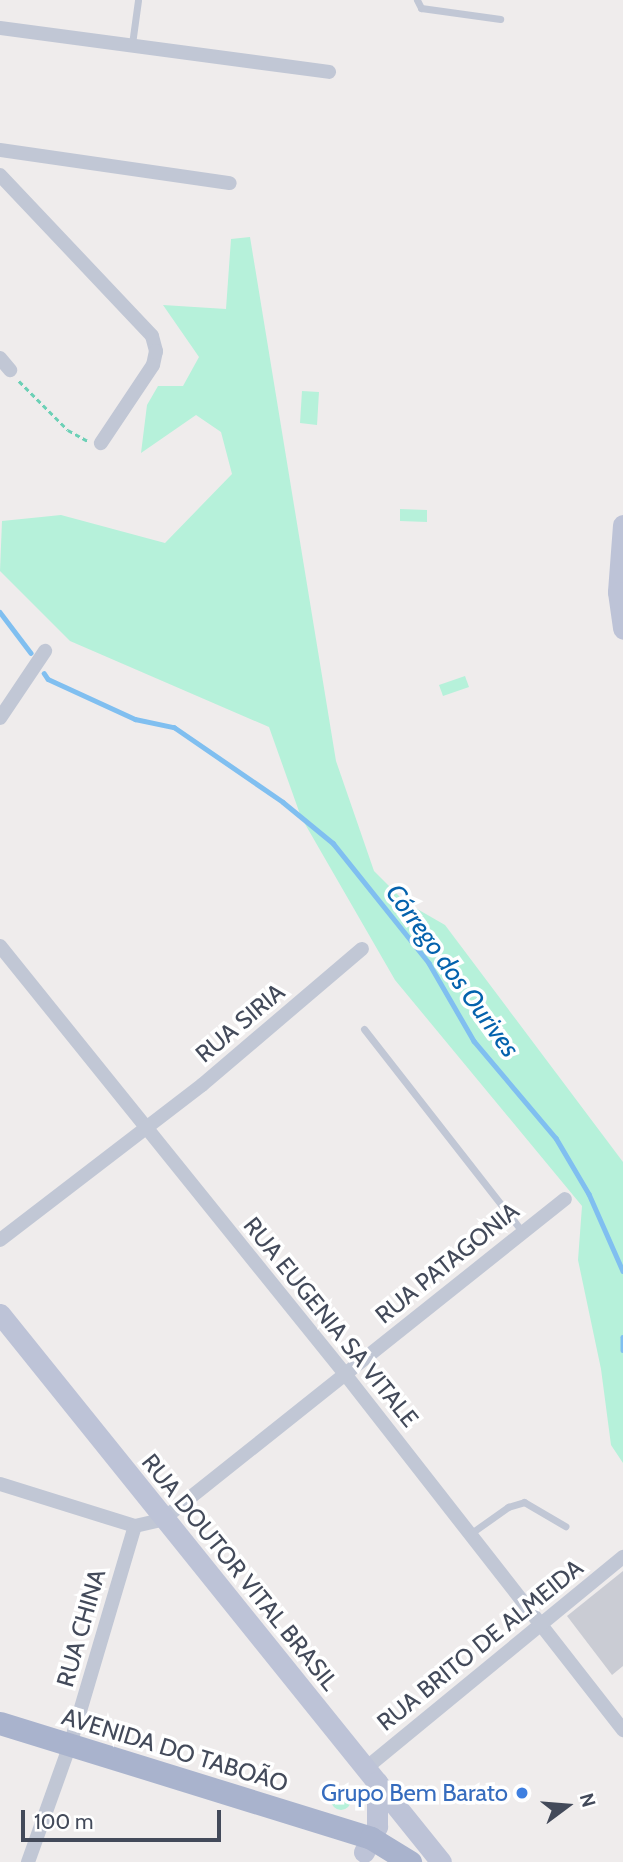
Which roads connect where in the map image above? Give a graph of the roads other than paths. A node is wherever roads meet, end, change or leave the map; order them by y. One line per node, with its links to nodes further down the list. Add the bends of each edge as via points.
1 (138, 0): 5 (lane)
2 (417, 0): 3 (lane, via 421,8)
3 (500, 19)
4 (0, 28): 5 (street)
5 (132, 44): 6 (street)
6 (329, 72)
7 (0, 150): 9 (street)
8 (0, 175): 12 (street, via 152,336 153,365)
9 (230, 183)
10 (0, 358): 11 (street)
11 (10, 370)
12 (101, 443)
13 (623, 525): 14 (street, via 618,592)
14 (623, 629)
15 (45, 651): 16 (street)
16 (0, 718)
17 (0, 946): 20 (street, RUA EUGENIA SA VITALE)
18 (362, 949): 20 (street, RUA SIRIA)
19 (364, 1029): 22 (lane)
20 (146, 1129): 23 (street, RUA SIRIA); 25 (street, RUA EUGENIA SA VITALE)
21 (565, 1199): 22 (street, RUA PATAGONIA)
22 (522, 1231): 25 (street, RUA PATAGONIA)
23 (0, 1240)
24 (0, 1314): 27 (street, RUA DOUTOR VITAL BRASIL)
25 (345, 1374): 27 (street, RUA PATAGONIA); 30 (street, RUA EUGENIA SA VITALE)
26 (0, 1484): 28 (street)
27 (162, 1520): 28 (street); 37 (street, RUA DOUTOR VITAL BRASIL)
28 (135, 1526): 36 (street, RUA CHINA)
29 (565, 1526): 30 (lane, via 524,1502 499,1512)
30 (469, 1534): 32 (street, RUA EUGENIA SA VITALE)
31 (623, 1557): 32 (street, RUA BRITO DE ALMEIDA)
32 (540, 1625): 34 (street, RUA EUGENIA SA VITALE); 37 (street, RUA BRITO DE ALMEIDA)
33 (0, 1723): 36 (main road, AVENIDA DO TABOÃO)
34 (623, 1730)
35 (0, 1738): 36 (main road, AVENIDA DO TABOÃO)
36 (68, 1751): 39 (main road, AVENIDA DO TABOÃO); 40 (street, RUA CHINA)
37 (371, 1775): 38 (street, RUA DOUTOR VITAL BRASIL); 39 (street)
38 (409, 1821): 39 (street); 42 (street, RUA DOUTOR VITAL BRASIL)
39 (373, 1844): 41 (main road, AVENIDA DO TABOÃO)
40 (28, 1862)
41 (410, 1862)
42 (441, 1862)

